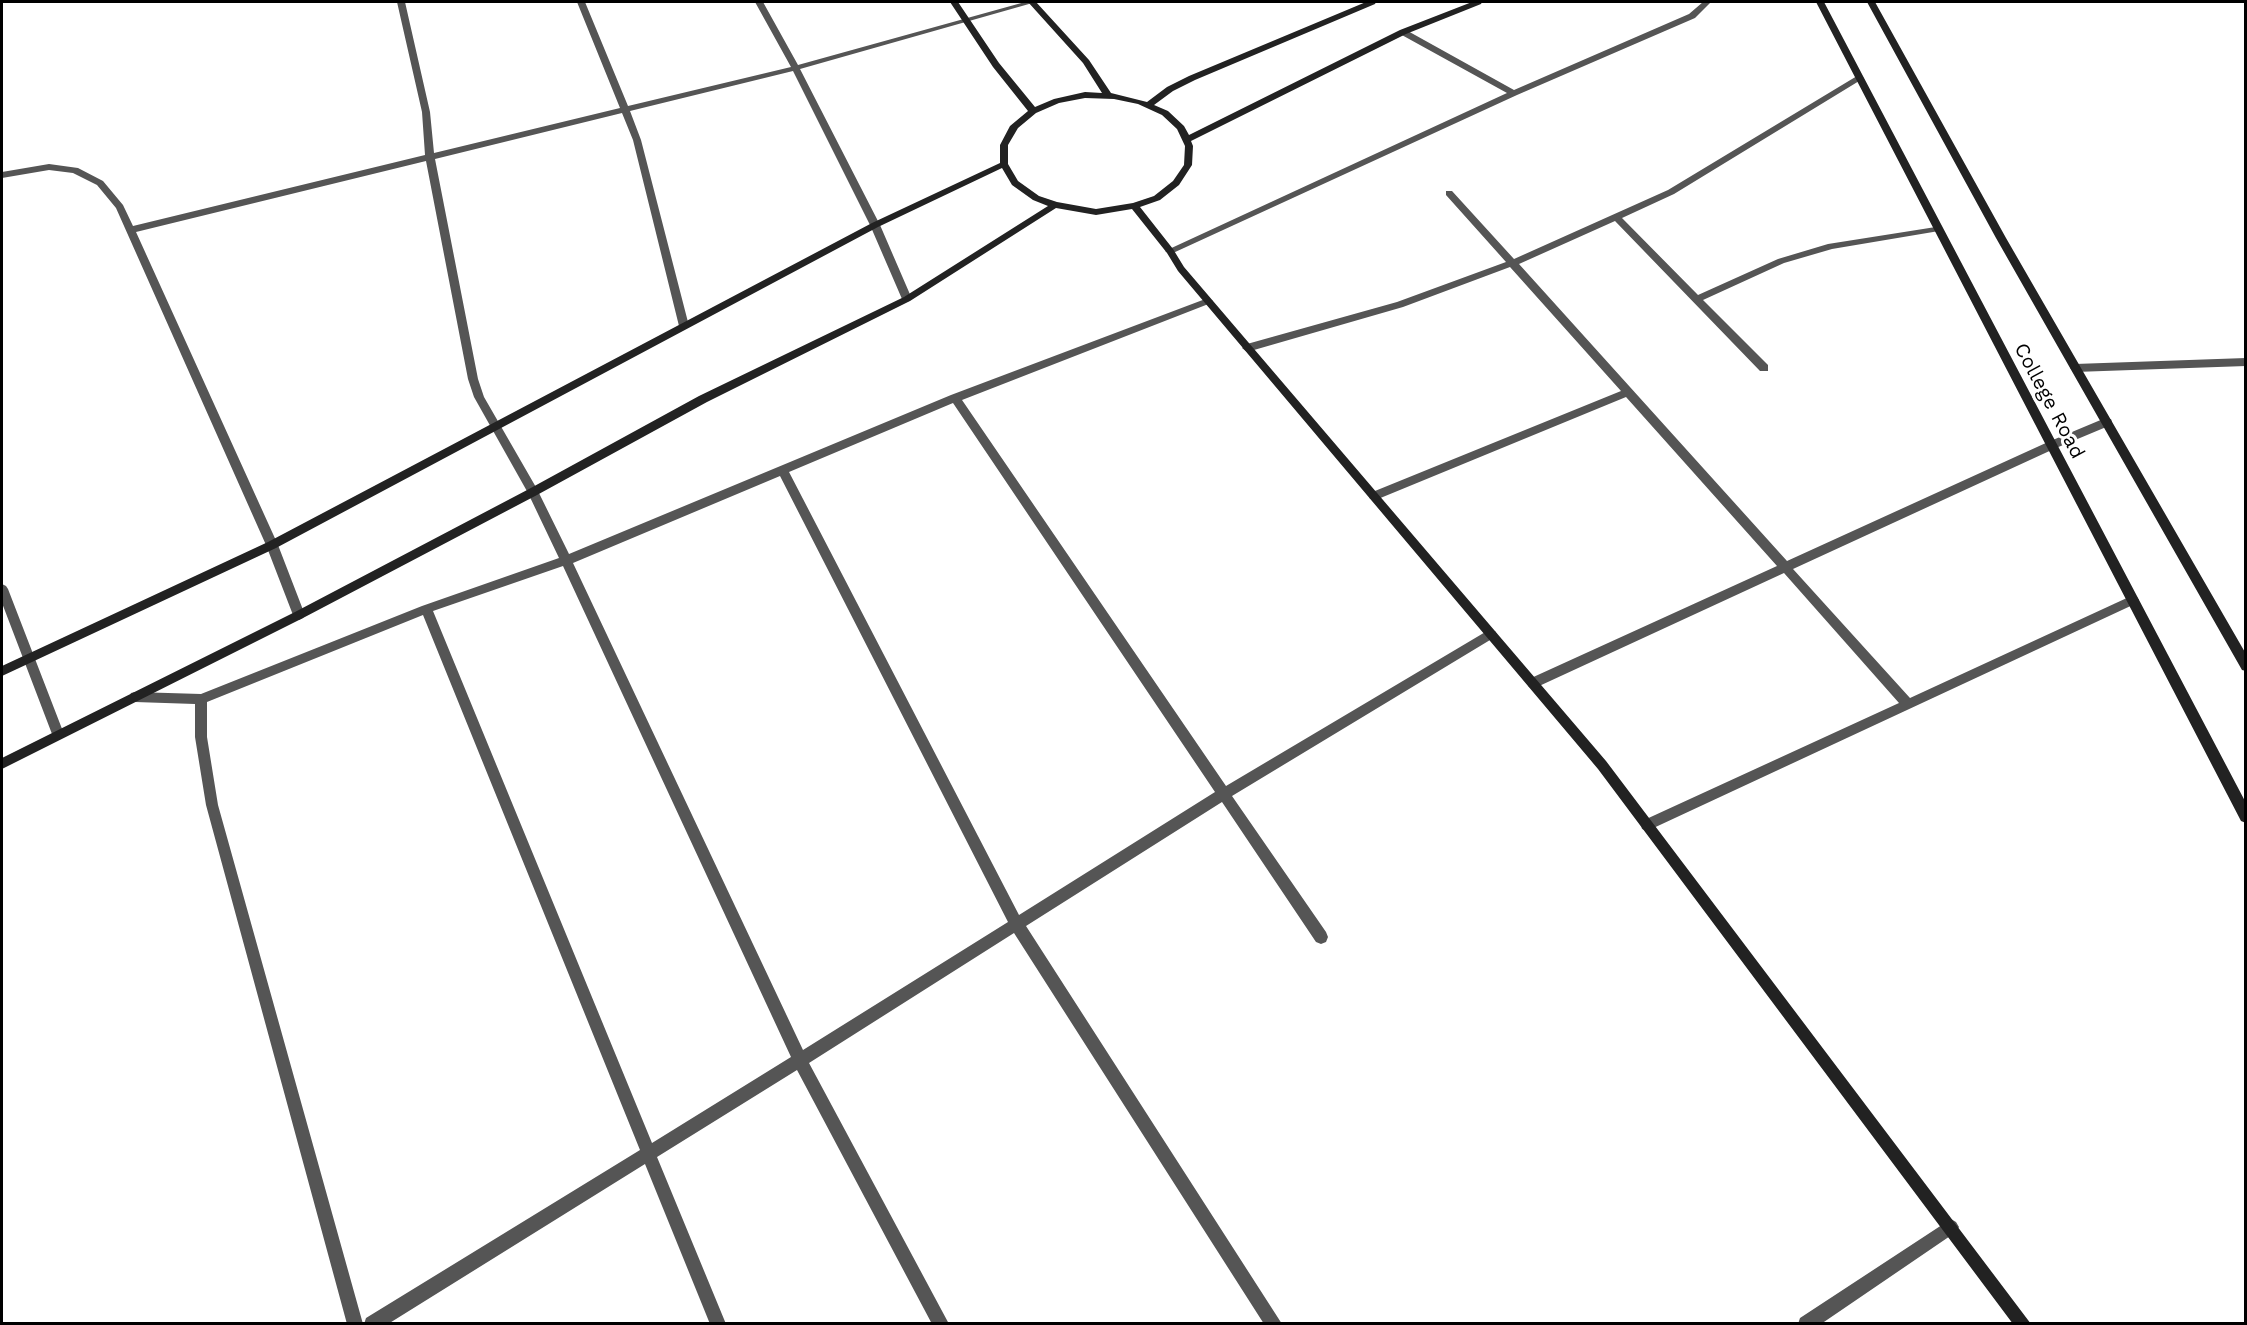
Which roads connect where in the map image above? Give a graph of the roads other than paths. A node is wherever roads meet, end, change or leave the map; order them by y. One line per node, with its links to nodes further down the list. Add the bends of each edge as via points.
1 (401, 2): 21 (street, via 426,112)
2 (581, 2): 18 (street)
3 (759, 2): 13 (street)
4 (954, 2): 11 (main road)
5 (1032, 2): 11 (street); 16 (main road, via 1086,62)
6 (1372, 2): 17 (main road, via 1170,88)
7 (1478, 2): 12 (main road)
8 (1707, 2): 15 (street, via 1692,16)
9 (1820, 2): 14 (main road, College Road)
10 (1871, 2): 40 (main road, College Road)
11 (967, 21): 13 (street); 19 (main road)
12 (1403, 32): 15 (street); 20 (main road)
13 (795, 68): 18 (street); 28 (street)
14 (1860, 78): 27 (street, via 1671,192); 29 (main road, College Road)
15 (1514, 93): 31 (street)
16 (1108, 96): 17 (main road); 19 (main road, via 1057,100)
17 (1148, 105): 20 (main road, via 1165,113 1181,128)
18 (624, 108): 21 (street); 36 (street, via 637,140)
19 (1033, 111): 22 (main road, via 1014,126 1004,145)
20 (1186, 140): 26 (main road, via 1188,165 1176,183 1157,198)
21 (430, 156): 30 (street); 44 (street, via 473,379)
22 (1004, 164): 25 (main road, via 1015,183 1036,198); 28 (main road)
23 (2, 176): 30 (street, via 49,167 75,170 100,183 120,207)
24 (1449, 193): 32 (street)
25 (1055, 205): 26 (main road, via 1096,212); 33 (main road)
26 (1134, 206): 31 (main road)
27 (1616, 216): 32 (street); 34 (street)
28 (875, 225): 33 (street); 36 (main road)
29 (1939, 228): 34 (street, via 1831,246 1781,261); 45 (main road, College Road)
30 (130, 230): 49 (street)
31 (1170, 251): 35 (main road)
32 (1513, 263): 37 (street, via 1400,305); 41 (street)
33 (907, 299): 47 (main road, via 703,399)
34 (1697, 299): 39 (street)
35 (1208, 301): 37 (main road); 42 (street)
36 (684, 326): 44 (main road)
37 (1247, 348): 48 (main road)
38 (2246, 362): 40 (street)
39 (1764, 368)
40 (2075, 368): 43 (main road, College Road)
41 (1629, 392): 48 (street); 51 (street)
42 (955, 398): 46 (street); 66 (street)
43 (2107, 423): 45 (street); 58 (main road, College Road)
44 (495, 428): 47 (street); 49 (main road)
45 (2052, 445): 51 (street); 53 (main road, College Road)
46 (783, 470): 50 (street); 69 (street)
47 (533, 492): 50 (street); 55 (main road)
48 (1374, 496): 56 (main road)
49 (272, 545): 55 (street); 57 (main road)
50 (565, 561): 54 (street); 71 (street)
51 (1787, 567): 60 (street); 63 (street)
52 (2, 589): 57 (street)
53 (2133, 600): 63 (street); 67 (main road, College Road)
54 (426, 609): 62 (street); 72 (street)
55 (299, 615): 61 (main road)
56 (1491, 634): 60 (main road); 66 (street)
57 (28, 658): 59 (main road); 64 (street)
58 (2246, 666)
59 (2, 671)
60 (1533, 683): 68 (main road)
61 (135, 697): 62 (street); 64 (main road)
62 (201, 699): 74 (street, via 201,737 212,805)
63 (1908, 704): 68 (street)
64 (58, 734): 65 (main road)
65 (2, 764)
66 (1224, 794): 69 (street); 70 (street)
67 (2246, 817)
68 (1647, 825): 73 (main road)
69 (1017, 925): 71 (street); 78 (street)
70 (1321, 937)
71 (800, 1060): 72 (street); 77 (street)
72 (650, 1154): 75 (street); 76 (street)
73 (1951, 1227): 79 (street); 80 (main road)
74 (355, 1323)
75 (372, 1323)
76 (718, 1323)
77 (941, 1323)
78 (1274, 1323)
79 (1806, 1323)
80 (2023, 1323)

